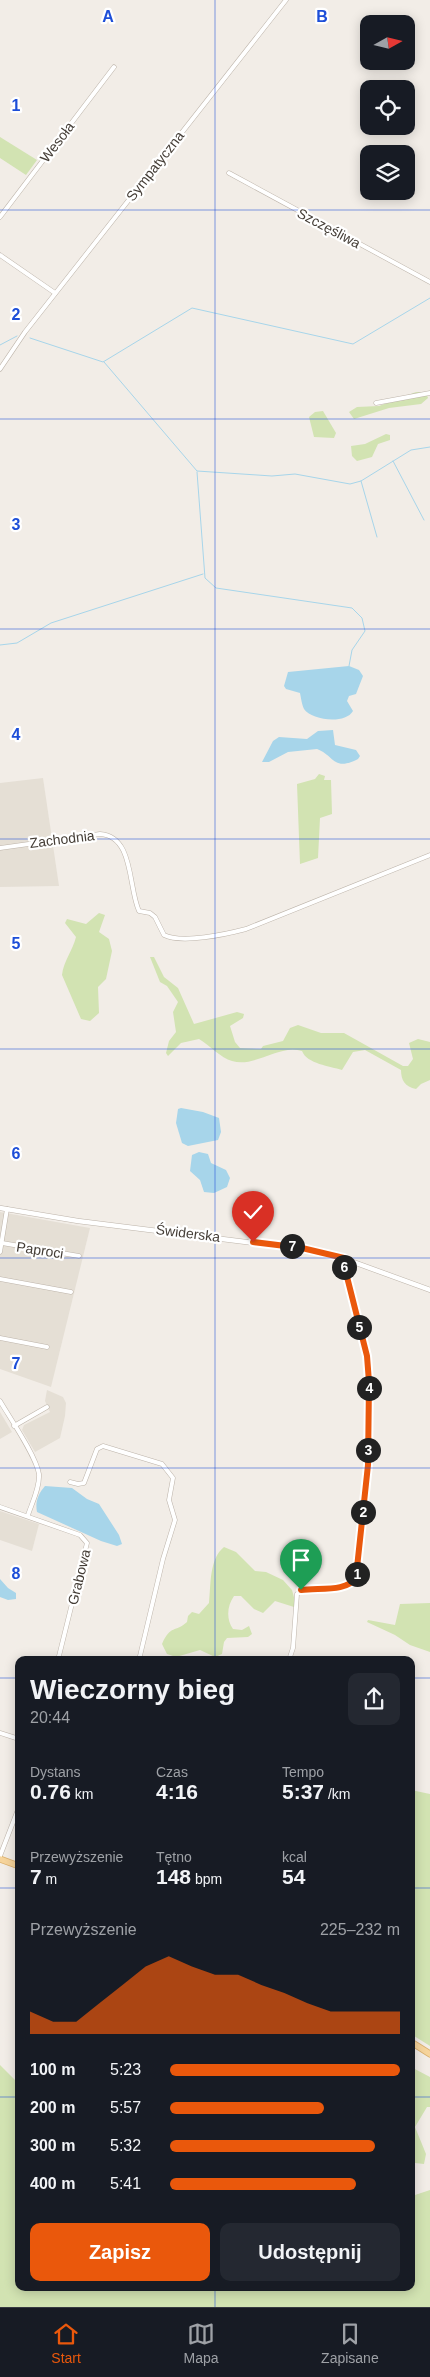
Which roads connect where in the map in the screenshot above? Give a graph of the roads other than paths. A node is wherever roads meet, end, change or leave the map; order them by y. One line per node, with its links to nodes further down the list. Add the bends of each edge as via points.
1 (286, 0): 7 (street, Sympatyczna)
2 (114, 67): 4 (street, Wesoła)
3 (229, 173): 6 (street, Szczęśliwa)
4 (0, 217)
5 (0, 255): 7 (street)
6 (430, 282)
7 (55, 293): 8 (street, Sympatyczna)
8 (0, 369)
9 (430, 393): 10 (street)
10 (376, 403)
11 (0, 848): 12 (street, Zachodnia, via 60,838 110,835 122,848 137,908 150,913 164,935 178,938 226,934 264,922)
12 (430, 855)
13 (0, 1208): 14 (street, Świderska)
14 (7, 1209): 15 (street); 18 (street, Świderska, via 302,1248)
15 (2, 1243): 16 (street); 17 (street, Paproci)
16 (0, 1252)
17 (79, 1256)
18 (344, 1258): 20 (street, Świderska); 32 (street, via 367,1356 369,1382 368,1465 356,1577 353,1582 342,1586 308,1589 297,1594)
19 (0, 1279): 21 (street)
20 (430, 1290)
21 (71, 1292)
22 (0, 1338): 23 (street)
23 (48, 1347)
24 (0, 1401): 26 (street)
25 (47, 1407): 26 (street)
26 (14, 1426): 29 (street, via 39,1473)
27 (70, 1482): 31 (street, via 84,1483 97,1449 103,1446 162,1464 172,1478 169,1500 174,1520)
28 (0, 1507): 29 (street)
29 (28, 1515): 30 (street, Grabowa, via 80,1534 87,1543)
30 (59, 1656)
31 (140, 1656)
32 (290, 1656)
33 (0, 1733): 34 (street)
34 (15, 1738)
35 (15, 1818): 36 (street)
36 (0, 1857): 37 (main road)
37 (15, 1864)
38 (415, 2045): 39 (main road)
39 (430, 2054)

